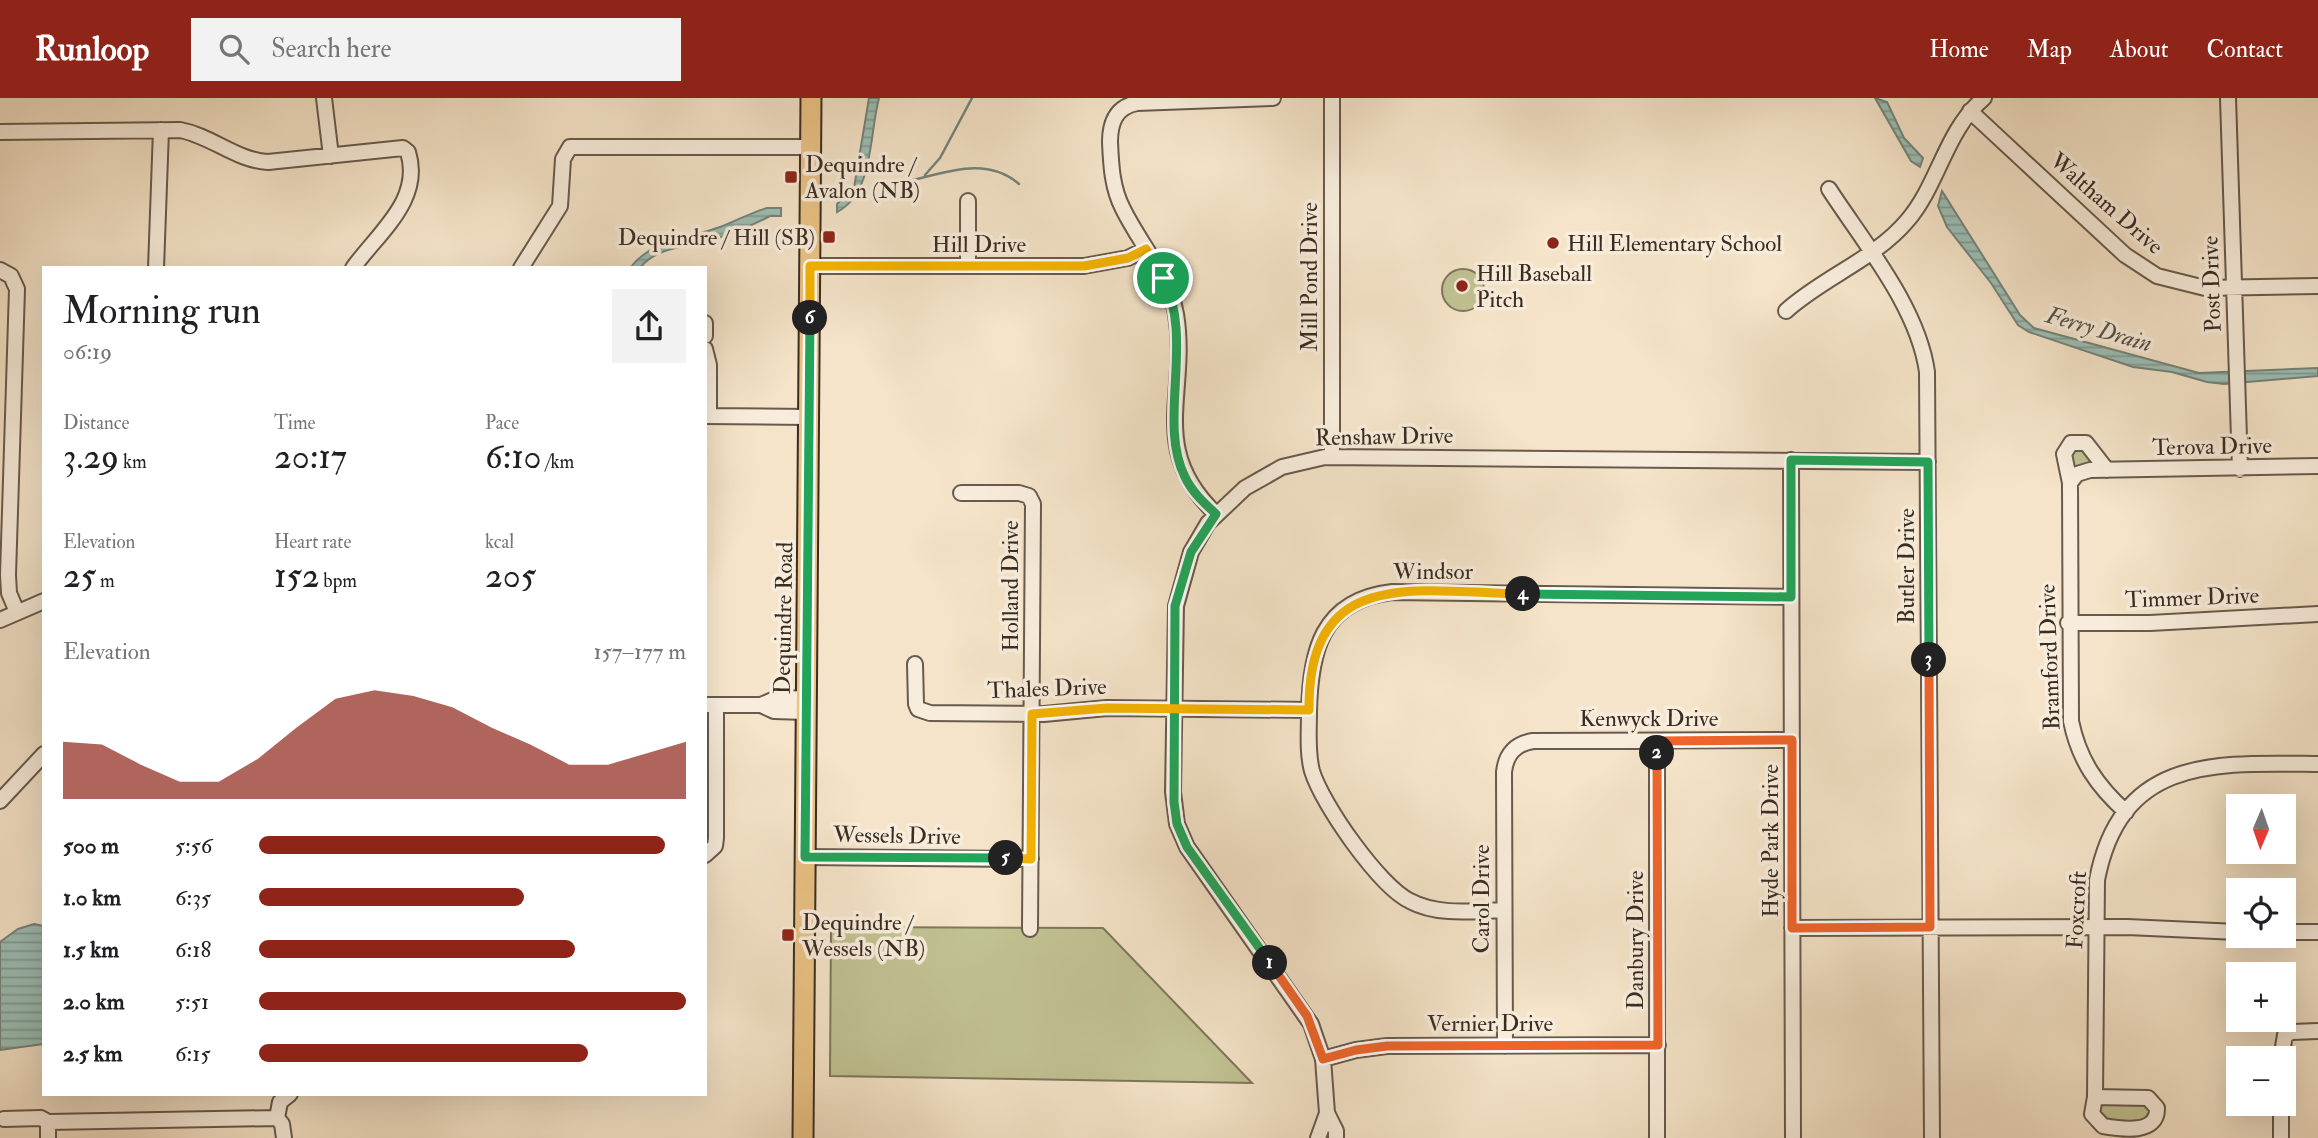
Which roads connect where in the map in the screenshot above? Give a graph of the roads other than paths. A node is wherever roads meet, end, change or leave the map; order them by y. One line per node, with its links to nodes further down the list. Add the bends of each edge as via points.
1 (324, 98): 11 (street)
2 (811, 98): 10 (main road, Dequindre Road)
3 (1273, 98): 14 (street, via 1137,103 1126,105 1115,116 1111,142 1116,193)
4 (1332, 98): 28 (street, Mill Pond Drive)
5 (1984, 98): 7 (street)
6 (2228, 98): 23 (street, Post Drive)
7 (1970, 111): 15 (street, via 1917,208 1897,232); 23 (street, Waltham Drive, via 2134,262 2181,284)
8 (161, 130): 9 (street); 11 (street, via 191,132 260,162); 16 (street)
9 (0, 132)
10 (811, 146): 18 (street, via 570,147 563,159 560,206); 19 (main road, Dequindre Road)
11 (331, 156): 17 (street, via 403,148 411,162 402,207)
12 (1829, 188): 15 (street, Butler Drive)
13 (968, 201): 20 (street)
14 (1146, 249): 20 (street, Hill Drive, via 1094,265); 36 (street, via 1169,289 1176,314 1178,459 1190,485)
15 (1870, 252): 24 (street, via 1808,291); 30 (street, Butler Drive, via 1923,348)
16 (156, 266)
17 (355, 266)
18 (522, 266)
19 (810, 266): 20 (street, Hill Drive); 27 (main road, Dequindre Road)
20 (968, 266)
21 (5, 273): 39 (street, via 17,289 8,575)
22 (2318, 286): 23 (street, Waltham Drive)
23 (2234, 288): 32 (street, Post Drive)
24 (1786, 311)
25 (707, 357): 26 (street)
26 (707, 416): 27 (street)
27 (809, 417): 45 (main road, Dequindre Road)
28 (1332, 456): 29 (street, Renshaw Drive); 36 (street, Renshaw Drive, via 1271,472)
29 (1791, 460): 30 (street, Renshaw Drive); 37 (street, Hyde Park Drive)
30 (1928, 462): 60 (street, Butler Drive)
31 (2318, 466): 32 (street, Terova Drive)
32 (2240, 469): 33 (street, Terova Drive)
33 (2107, 470): 34 (street, Terova Drive, via 2084,471); 34 (street, Bramford Drive, via 2086,443 2071,443 2064,454)
34 (2070, 483): 42 (street, Bramford Drive)
35 (961, 493): 48 (street, Holland Drive, via 1019,493 1029,496 1034,510)
36 (1216, 514): 46 (street, Renshaw Drive, via 1191,552 1178,589)
37 (1791, 597): 47 (street, Windsor, via 1375,595 1345,610 1324,633 1312,660); 49 (street, Hyde Park Drive)
38 (42, 602): 39 (street)
39 (17, 612): 41 (street)
40 (2318, 614): 42 (street, Timmer Drive)
41 (0, 620)
42 (2068, 623): 55 (street, Bramford Drive, via 2069,710 2076,745 2092,777)
43 (915, 664): 48 (street, Thales Drive, via 916,704 923,713)
44 (711, 705): 45 (street, via 761,705 775,699); 56 (street, via 716,838)
45 (806, 705): 57 (main road, Dequindre Road)
46 (1174, 709): 47 (street, Thales Drive); 48 (street, Thales Drive); 71 (street, Renshaw Drive, via 1174,802 1183,839 1303,1009)
47 (1309, 710): 59 (street, Windsor, via 1310,762 1319,789 1385,883 1424,907)
48 (1032, 714): 58 (street, Holland Drive)
49 (1792, 740): 50 (street, Kenwyck Drive); 62 (street, Hyde Park Drive)
50 (1657, 741): 51 (street, Kenwyck Drive, via 1533,741); 68 (street, Danbury Drive)
51 (1509, 753): 59 (street, Carol Drive, via 1504,772)
52 (41, 761): 54 (street)
53 (2318, 764): 55 (street, Foxcroft, via 2197,768 2155,785)
54 (0, 801)
55 (2126, 811): 61 (street, Foxcroft, via 2109,838 2101,863)
56 (707, 853)
57 (805, 857): 58 (street, Wessels Drive); 81 (main road, Dequindre Road)
58 (1031, 859): 63 (street, Holland Drive)
59 (1504, 911): 69 (street, Carol Drive)
60 (1930, 927): 61 (street); 62 (street); 86 (street, Butler Drive)
61 (2096, 927): 64 (street); 73 (street, Foxcroft)
62 (1792, 928): 85 (street, Hyde Park Drive)
63 (1030, 929)
64 (2226, 932)
65 (2296, 932): 66 (street)
66 (2318, 932)
67 (2318, 1031): 70 (street, via 2285,1035)
68 (1658, 1045): 69 (street, Vernier Drive); 84 (street, Danbury Drive)
69 (1505, 1046): 71 (street, Vernier Drive, via 1387,1046)
70 (2283, 1046)
71 (1323, 1059): 74 (street, Renshaw Drive)
72 (280, 1097): 76 (street)
73 (2095, 1097)
74 (1327, 1113): 82 (street, Renshaw Drive); 83 (street, Renshaw Drive)
75 (2281, 1116): 87 (street)
76 (277, 1118): 78 (street); 80 (street)
77 (4, 1119): 78 (street, via 41,1118)
78 (48, 1122): 79 (street)
79 (48, 1138)
80 (284, 1138)
81 (803, 1138)
82 (1318, 1138)
83 (1336, 1138)
84 (1657, 1138)
85 (1793, 1138)
86 (1932, 1138)
87 (2281, 1138)

